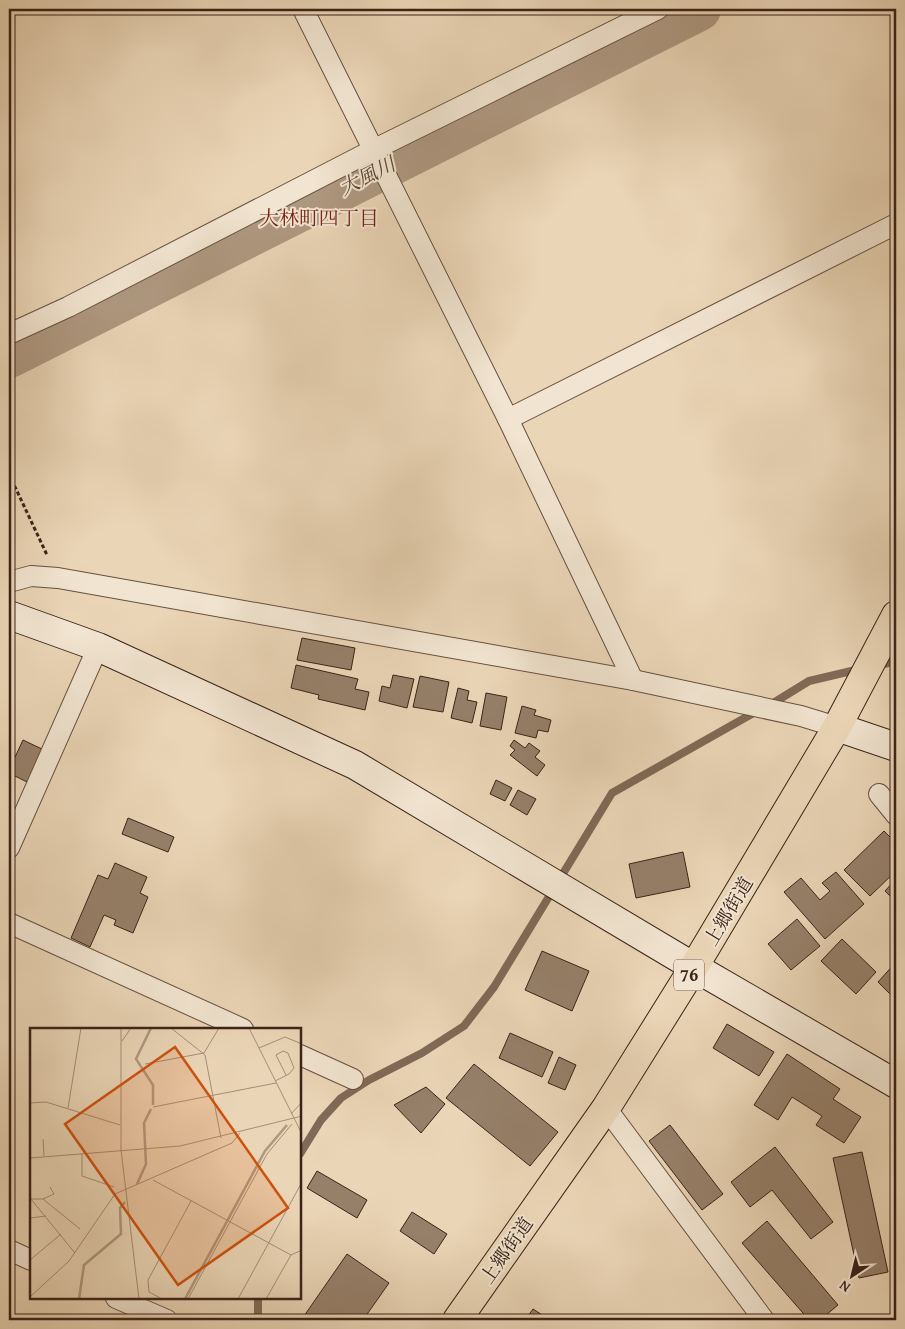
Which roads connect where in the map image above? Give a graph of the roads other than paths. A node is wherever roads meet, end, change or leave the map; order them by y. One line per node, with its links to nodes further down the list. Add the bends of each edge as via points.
1 (303, 9): 3 (street)
2 (658, 9): 3 (street)
3 (373, 150): 5 (street, via 68,307); 6 (street)
4 (896, 224): 6 (street)
5 (9, 334)
6 (508, 419): 11 (street)
7 (9, 582): 11 (street, via 31,576 58,578)
8 (9, 615): 10 (street)
9 (896, 615): 12 (main road, 上郷街道 / 76)
10 (98, 647): 16 (street); 18 (street, via 355,765)
11 (633, 680): 12 (street, via 801,716)
12 (837, 727): 13 (street); 18 (main road, 上郷街道 / 76)
13 (896, 747)
14 (879, 794): 15 (street)
15 (896, 815)
16 (9, 848)
17 (9, 923): 19 (street)
18 (694, 967): 22 (street); 23 (main road, 上郷街道 / 76)
19 (241, 1028)
20 (301, 1055): 21 (street)
21 (353, 1079)
22 (896, 1084)
23 (606, 1108): 28 (main road, 上郷街道 / 76); 29 (street)
24 (9, 1250): 25 (street)
25 (30, 1260)
26 (118, 1299): 27 (street)
27 (167, 1320)
28 (457, 1320)
29 (764, 1320)

